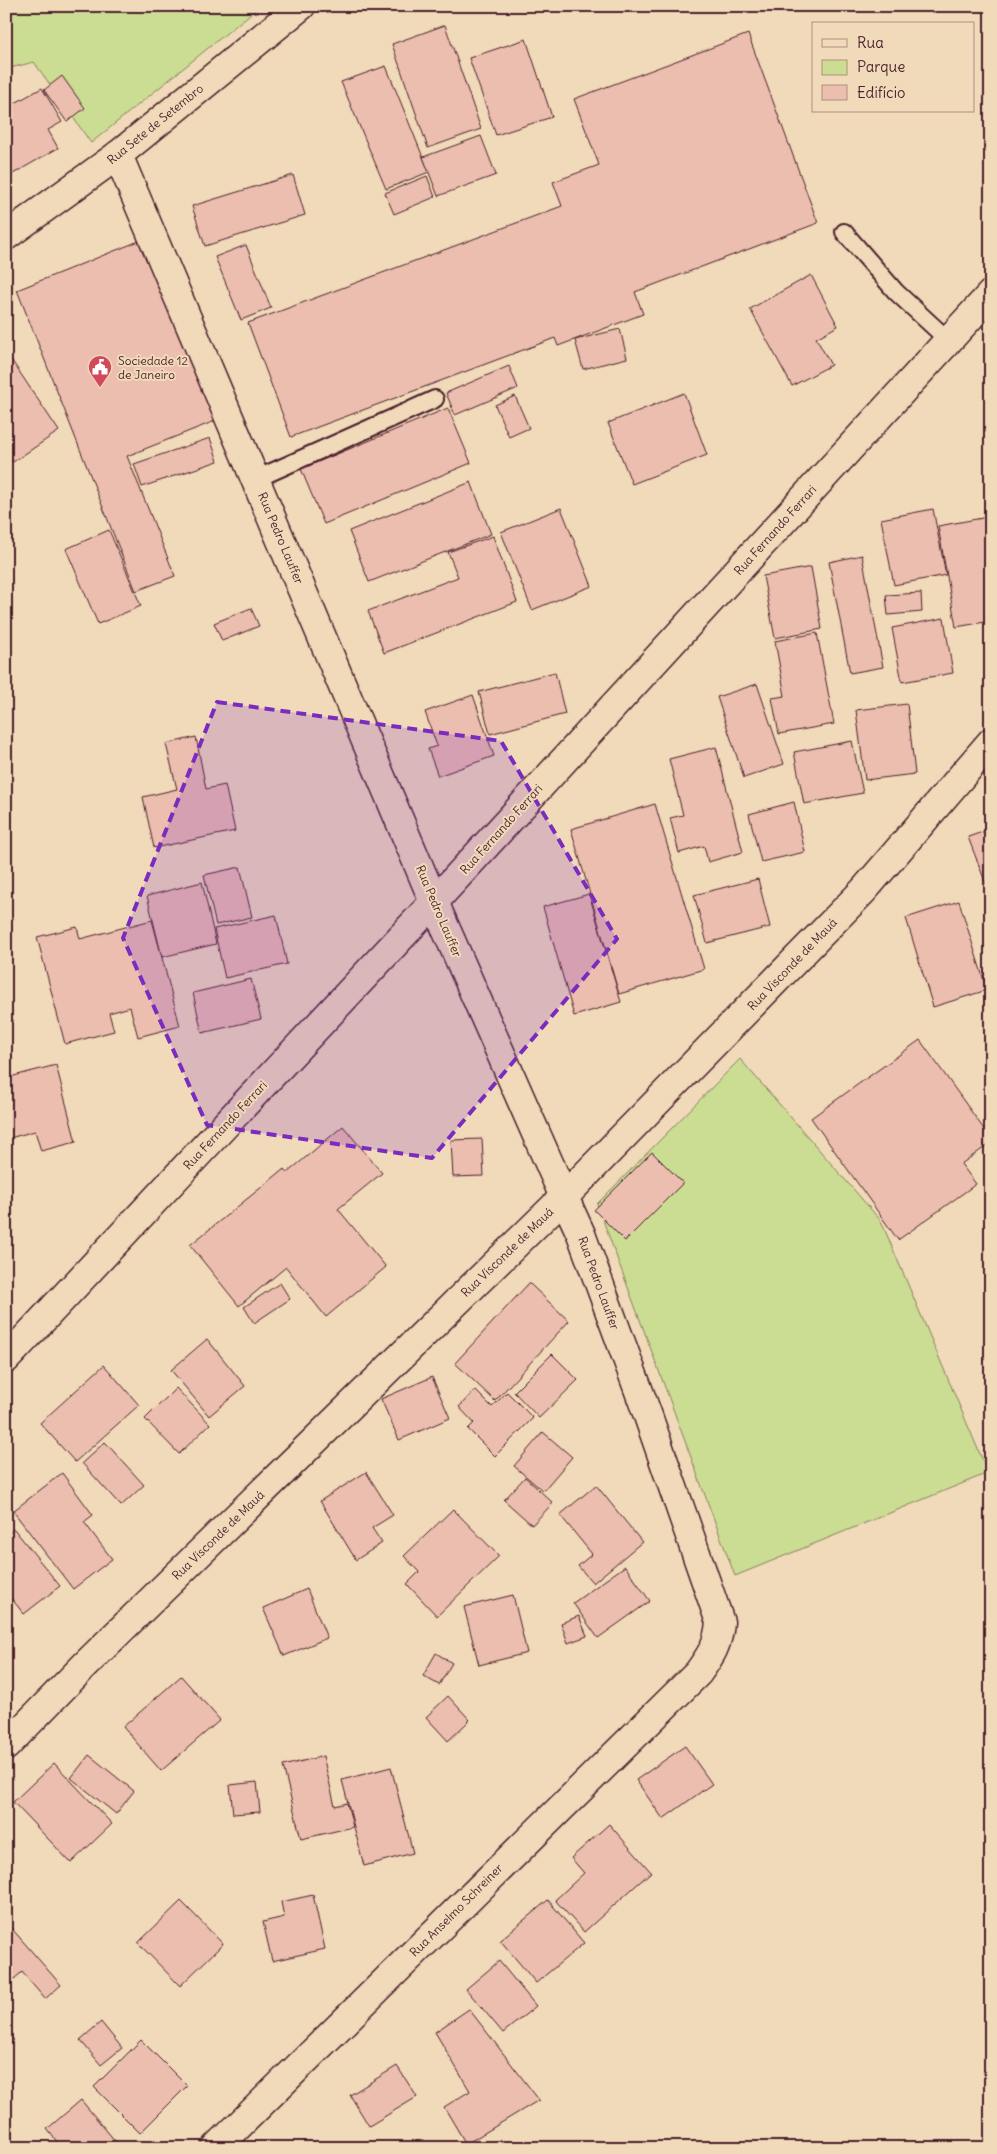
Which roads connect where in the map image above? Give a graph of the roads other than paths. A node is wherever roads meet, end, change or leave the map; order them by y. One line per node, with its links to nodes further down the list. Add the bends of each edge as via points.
1 (301, 6): 2 (street, Rua Sete de Setembro)
2 (118, 155): 4 (street, Rua Sete de Setembro); 8 (street, Rua Pedro Lauffer)
3 (844, 232): 6 (lane, via 896,292)
4 (6, 236)
5 (991, 294): 6 (street, Rua Fernando Ferrari)
6 (948, 340): 10 (street, Rua Fernando Ferrari)
7 (435, 400): 8 (lane)
8 (256, 479): 10 (street, Rua Pedro Lauffer)
9 (991, 742): 11 (street, Rua Visconde de Mauá, via 864,890)
10 (434, 902): 11 (street, Rua Pedro Lauffer); 12 (street, Rua Fernando Ferrari)
11 (564, 1196): 13 (street, Rua Pedro Lauffer, via 644,1404 720,1622 718,1641); 14 (street, Rua Visconde de Mauá)
12 (6, 1359)
13 (698, 1673): 15 (street, Rua Anselmo Schreiner)
14 (6, 1746)
15 (216, 2148)

